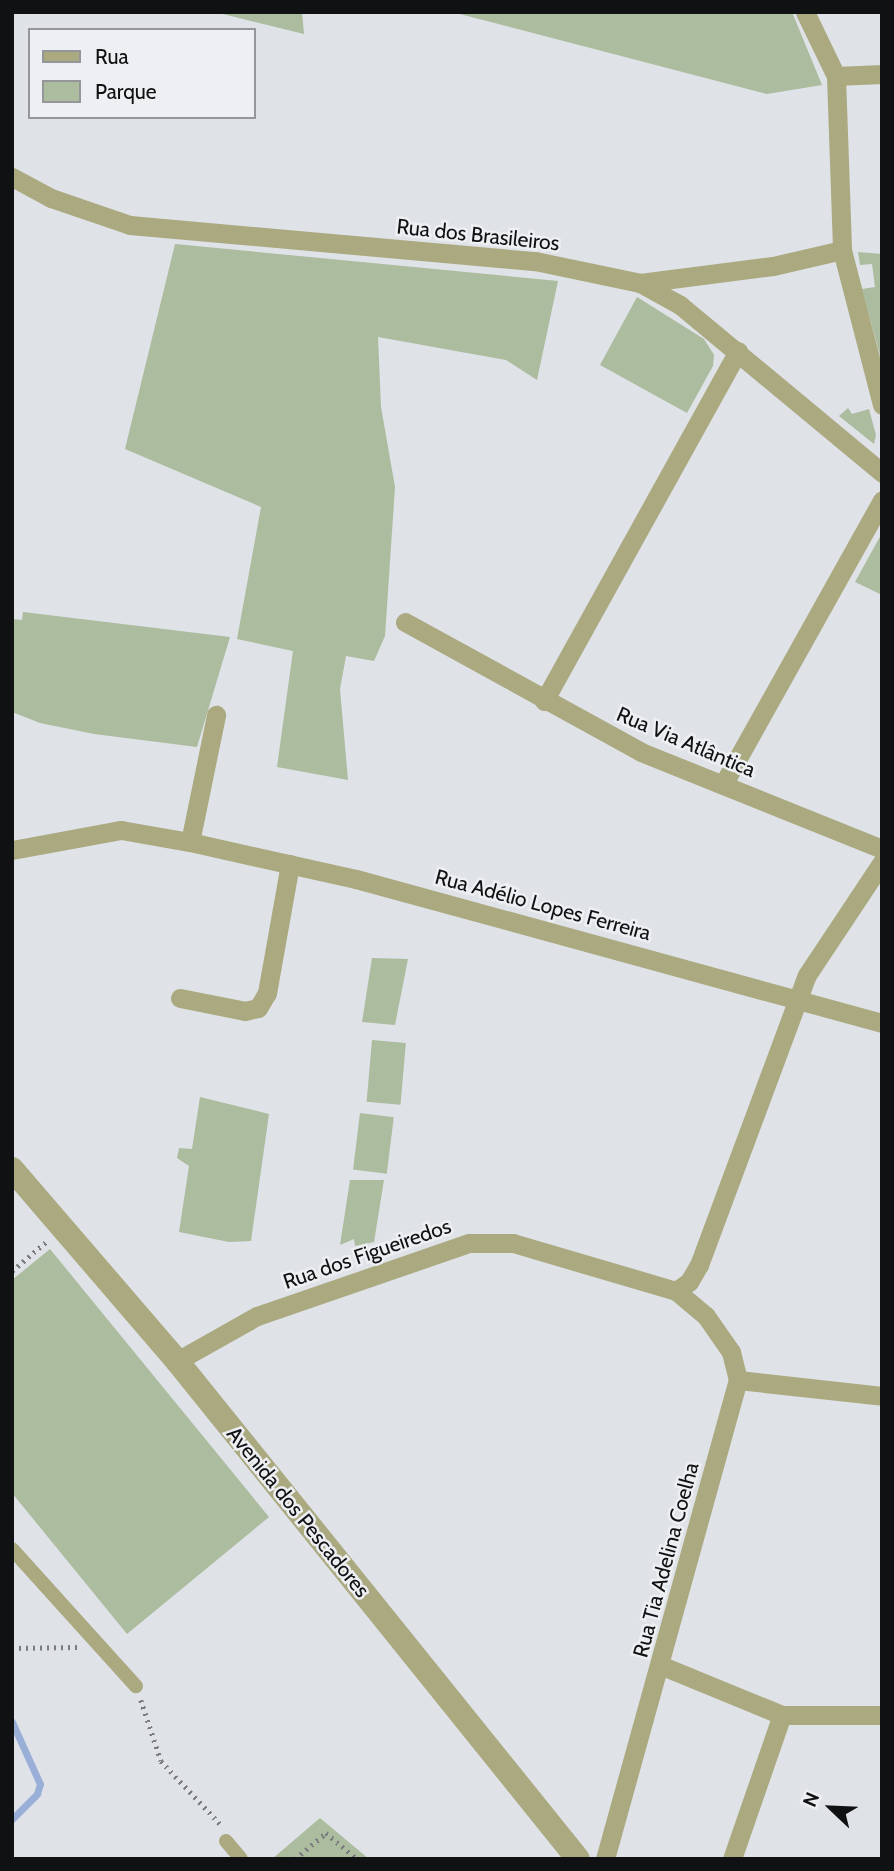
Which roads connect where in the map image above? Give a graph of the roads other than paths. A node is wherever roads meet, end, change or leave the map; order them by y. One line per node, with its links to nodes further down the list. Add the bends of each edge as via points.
1 (805, 12): 3 (street)
2 (882, 74): 3 (street)
3 (836, 76): 5 (street)
4 (12, 177): 6 (street, Rua dos Brasileiros, via 51,198 130,225 535,261)
5 (842, 250): 6 (street, via 773,266); 8 (street)
6 (640, 283): 7 (street, Rua dos Brasileiros, via 680,305)
7 (738, 351): 9 (street, Rua dos Brasileiros); 12 (street)
8 (882, 405)
9 (882, 473)
10 (882, 500): 14 (street)
11 (405, 622): 12 (street, Rua Via Atlântica)
12 (544, 701): 14 (street, Rua Via Atlântica, via 641,751)
13 (216, 715): 15 (street)
14 (724, 783): 17 (street, Rua Via Atlântica)
15 (190, 842): 16 (street, Rua Adélio Lopes Ferreira, via 121,830); 19 (street, Rua Adélio Lopes Ferreira)
16 (12, 849)
17 (882, 849)
18 (882, 862): 20 (street, via 807,975)
19 (290, 864): 20 (street, Rua Adélio Lopes Ferreira); 21 (street, via 267,993 258,1008 245,1011)
20 (798, 997): 22 (street, Rua Adélio Lopes Ferreira); 24 (street, via 699,1265 690,1282)
21 (180, 998)
22 (882, 1023)
23 (12, 1169): 25 (street, Avenida dos Pescadores)
24 (676, 1291): 25 (street, Rua dos Figueiredos, via 513,1242 468,1243 257,1316); 26 (street, via 706,1316 731,1352)
25 (177, 1361): 35 (street, Avenida dos Pescadores)
26 (738, 1380): 27 (street); 29 (street, Rua Tia Adelina Coelha)
27 (882, 1396)
28 (12, 1549): 30 (street)
29 (660, 1665): 32 (street); 36 (street, Rua Tia Adelina Coelha)
30 (136, 1686)
31 (882, 1714): 32 (street)
32 (782, 1715): 37 (street)
33 (226, 1841): 34 (street)
34 (241, 1859)
35 (578, 1859)
36 (605, 1859)
37 (732, 1859)

